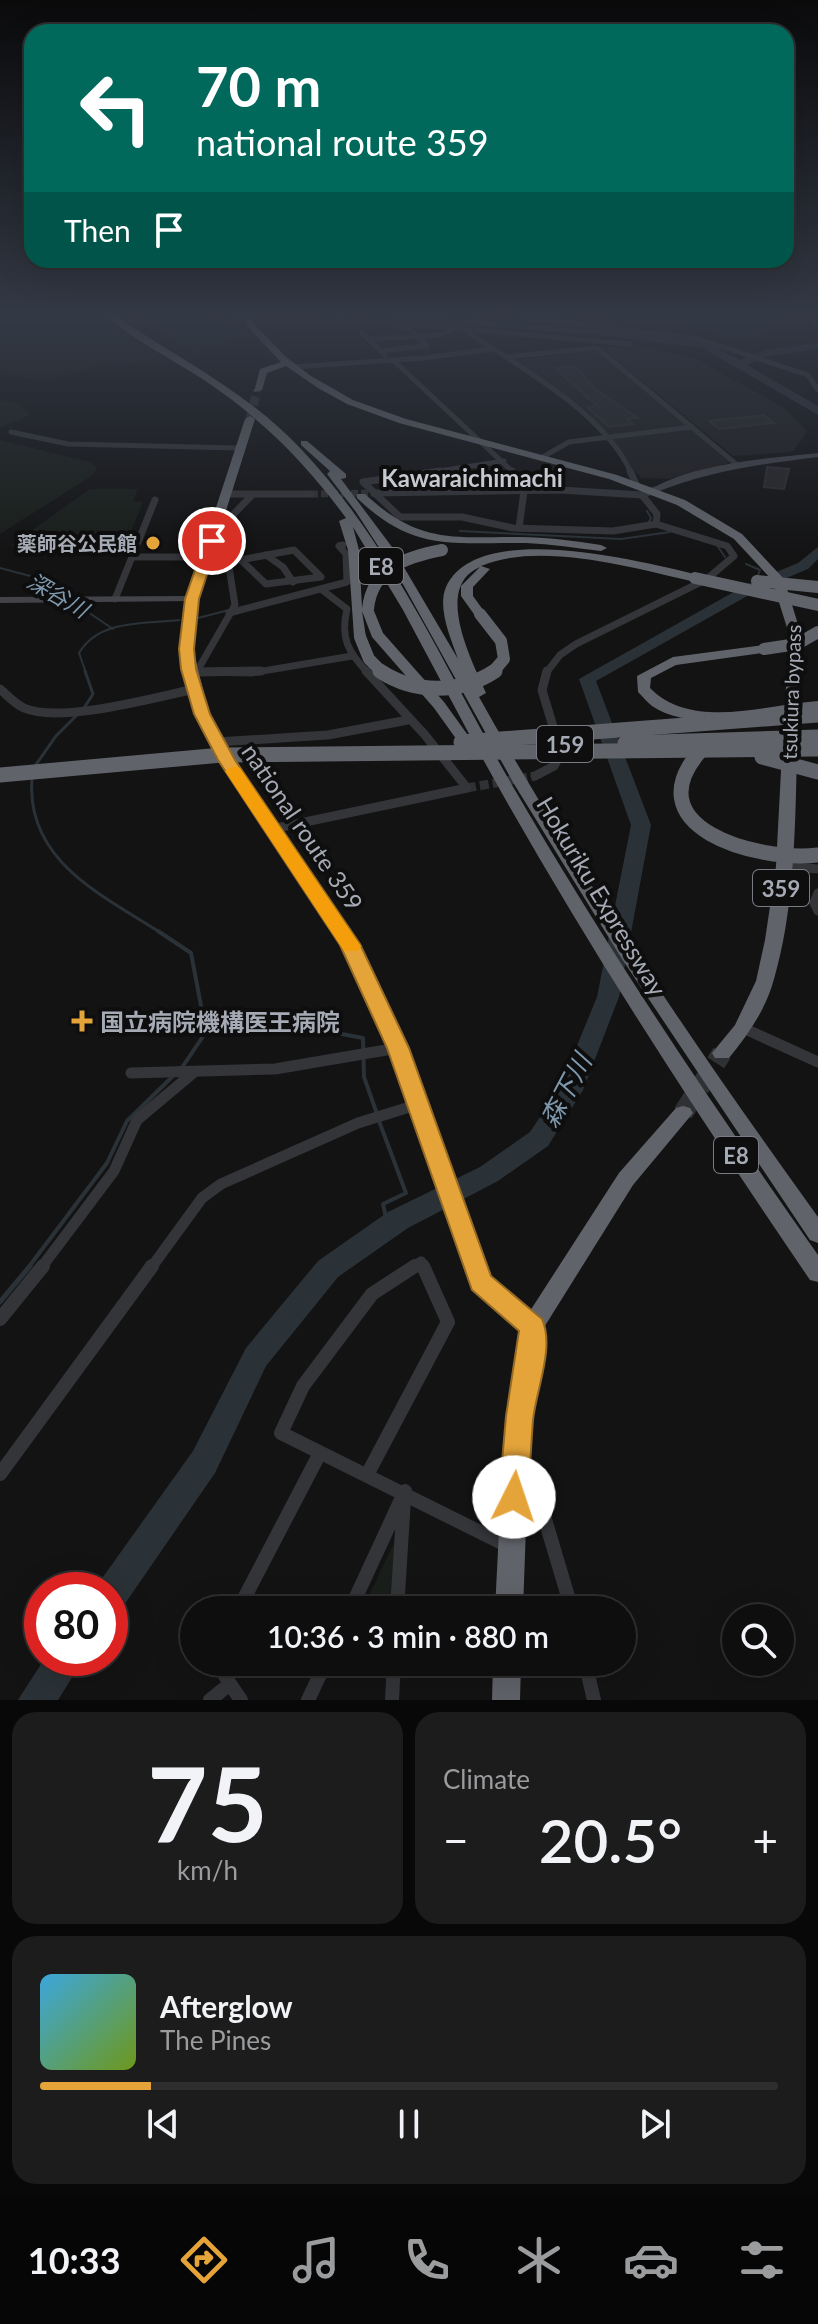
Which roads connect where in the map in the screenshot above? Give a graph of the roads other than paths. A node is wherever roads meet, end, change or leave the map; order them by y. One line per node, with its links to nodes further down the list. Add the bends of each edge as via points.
1 (233, 395): 12 (highway, Hokuriku Expressway / E8)
2 (243, 395): 12 (highway, Hokuriku Expressway / E8)
3 (339, 395): 11 (highway, tsukiura bypass)
4 (432, 395): 11 (street)
5 (562, 395): 10 (street)
6 (654, 395): 8 (street)
7 (250, 419): 13 (highway, national route 359)
8 (692, 427): 10 (street); 17 (street)
9 (11, 432): 13 (street, via 68,444)
10 (603, 437): 15 (street, via 569,442); 18 (street, via 634,473)
11 (486, 443): 15 (highway, tsukiura bypass); 16 (street)
12 (299, 445): 32 (highway, via 379,516 410,533 450,541 544,541); 32 (highway, bridge, via 351,533 360,637 371,662 391,678 424,687 457,686 492,674 504,659 501,641 466,591 472,577 519,559); 72 (highway, Hokuriku Expressway / E8, via 347,491 389,552); 75 (highway, Hokuriku Expressway / E8, via 376,556)
13 (239, 448): 23 (highway, national route 359)
14 (815, 455): 17 (street)
15 (541, 458): 18 (highway, tsukiura bypass)
16 (504, 461): 19 (street); 22 (street, via 363,482)
17 (736, 464): 20 (street, via 688,475)
18 (636, 484): 20 (highway, tsukiura bypass)
19 (533, 490): 21 (street); 26 (street)
20 (654, 490): 26 (street); 42 (highway, tsukiura bypass, via 708,516 758,554)
21 (524, 491): 22 (street); 29 (street)
22 (374, 493): 29 (street, via 400,517 462,517)
23 (225, 494): 25 (street); 30 (highway, national route 359)
24 (311, 494): 25 (street)
25 (252, 495): 30 (street, via 225,523)
26 (642, 495): 28 (street, via 657,514)
27 (155, 500): 34 (street)
28 (656, 524): 29 (street, via 631,531); 68 (street, via 727,546 734,556 731,563 580,640 546,667 541,691 563,751 553,770)
29 (519, 528)
30 (218, 539): 35 (highway, national route 359); 36 (street)
31 (343, 545): 40 (street, via 339,546 346,554 347,582)
32 (597, 553): 39 (highway, bridge); 72 (highway, via 530,553 487,560 457,578 450,598 478,690); 75 (highway, bridge, via 513,544 412,557 387,569 372,585 368,609 377,634 439,705)
33 (266, 555): 37 (street); 38 (street); 38 (street, via 294,550 321,577)
34 (133, 557): 35 (street); 43 (street)
35 (206, 557): 44 (highway, national route 359)
36 (229, 562): 37 (street); 47 (street)
37 (243, 562): 38 (street, via 266,584)
38 (293, 582)
39 (741, 583): 41 (highway, bridge); 46 (highway, bridge); 48 (highway, bridge, via 796,604)
40 (321, 589): 47 (street); 52 (street, via 347,609 342,629)
41 (818, 591): 42 (street, via 811,598)
42 (788, 596): 56 (highway, tsukiura bypass, via 795,634)
43 (115, 599): 44 (street); 45 (street)
44 (192, 599): 53 (highway, national route 359, via 187,649)
45 (0, 600)
46 (818, 605)
47 (231, 611): 53 (street)
48 (818, 621)
49 (818, 632): 51 (highway, bridge, via 797,644)
50 (818, 647): 51 (highway, bridge)
51 (765, 651): 56 (highway, via 665,663 644,676 643,689 662,706 688,714 723,715)
52 (352, 656): 53 (street); 59 (street)
53 (195, 681): 54 (street, via 76,710 26,709); 61 (highway, national route 359, via 202,714)
54 (0, 689)
55 (818, 699): 56 (highway)
56 (791, 705): 57 (highway); 73 (highway, tsukiura bypass / 359)
57 (818, 705)
58 (818, 718): 63 (highway, 159, bridge); 70 (highway, bridge, via 727,742 703,760 690,790 708,823 739,841 776,849); 71 (highway, bridge, via 762,723 712,742 689,762 680,789 690,816 721,840 762,854)
59 (408, 720): 61 (street, via 328,735); 69 (street, via 467,788)
60 (818, 737): 63 (highway, 159, bridge)
61 (217, 742): 69 (highway, national route 359)
62 (818, 749): 64 (highway, 159, bridge)
63 (356, 750): 65 (highway, 159, bridge)
64 (456, 751): 65 (highway, 159, bridge); 66 (highway, 159, bridge, via 737,755)
65 (311, 752): 67 (highway, 159, bridge, via 153,759)
66 (818, 772)
67 (0, 775)
68 (535, 776)
69 (272, 829): 80 (highway, national route 359, via 350,944)
70 (818, 846)
71 (818, 855)
72 (566, 857): 75 (highway, Hokuriku Expressway / E8)
73 (784, 866): 74 (street); 78 (highway, tsukiura bypass / 359, via 765,981)
74 (818, 869)
75 (573, 885): 79 (highway, Hokuriku Expressway / E8)
76 (818, 893): 77 (street)
77 (818, 911)
78 (743, 1028): 81 (highway, tsukiura bypass / 359); 82 (street)
79 (666, 1033): 87 (highway, Hokuriku Expressway / E8); 88 (highway, Hokuriku Expressway / E8)
80 (398, 1048): 84 (street, via 275,1069); 85 (highway, national route 359)
81 (722, 1053)
82 (818, 1062)
83 (131, 1073): 84 (street)
84 (188, 1073): 89 (street, via 137,1120 114,1171)
85 (416, 1105): 90 (highway, national route 359, via 481,1282); 93 (street, via 358,1123 221,1184 202,1198)
86 (683, 1113): 90 (highway, via 626,1179)
87 (818, 1234)
88 (818, 1273)
89 (0, 1319)
90 (532, 1327): 92 (highway)
91 (320, 1453): 94 (street); 94 (street, via 281,1433 303,1386 372,1294 421,1262 448,1322); 97 (street)
92 (515, 1471): 96 (highway); 101 (street, via 536,1489)
93 (0, 1474)
94 (367, 1475): 95 (street)
95 (405, 1491): 96 (street); 98 (street); 99 (street)
96 (511, 1547): 100 (highway)
97 (245, 1596)
98 (356, 1596)
99 (398, 1596)
100 (509, 1596)
101 (568, 1596)
102 (225, 1676): 107 (street)
103 (319, 1676): 110 (street)
104 (393, 1676): 111 (street)
105 (507, 1676): 112 (highway)
106 (588, 1676): 113 (street)
107 (230, 1684): 108 (street); 109 (street)
108 (210, 1700)
109 (241, 1700)
110 (308, 1700)
111 (392, 1700)
112 (506, 1700)
113 (594, 1700)

